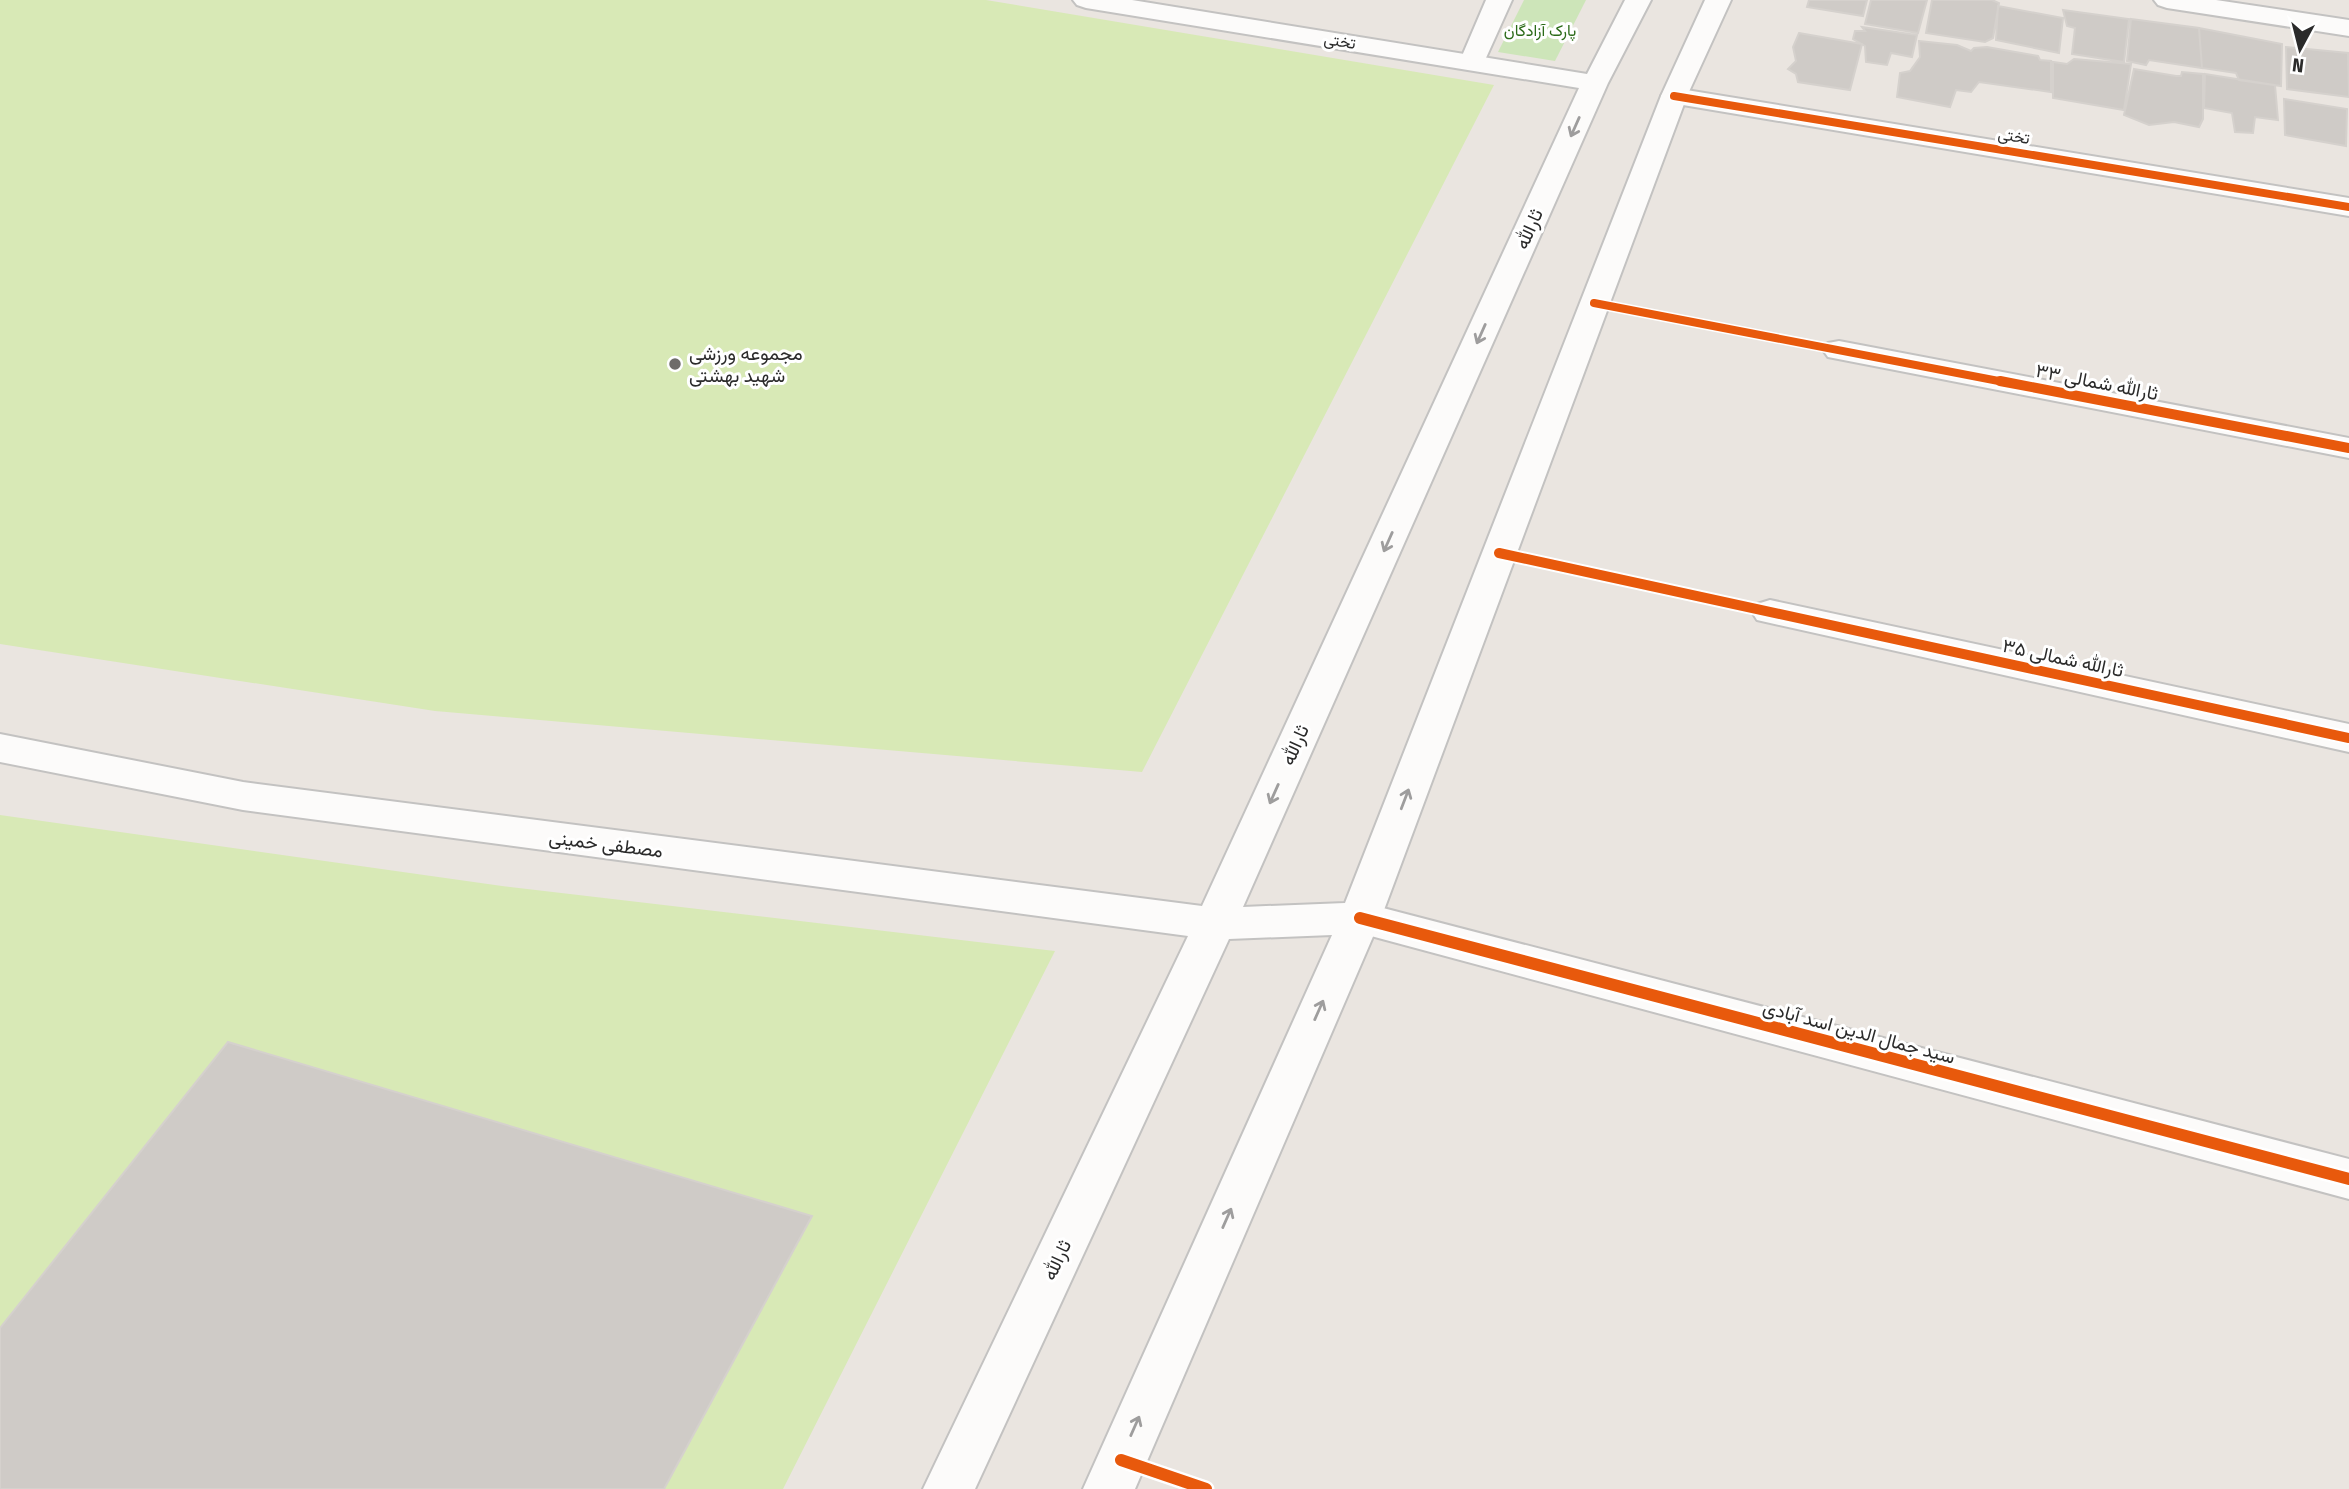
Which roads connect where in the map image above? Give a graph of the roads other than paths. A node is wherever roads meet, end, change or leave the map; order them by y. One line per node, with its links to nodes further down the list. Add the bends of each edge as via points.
1 (1086, 0): 7 (main road, تختی)
2 (1499, 0): 7 (main road)
3 (1638, 0): 8 (main road, ثارالله)
4 (1718, 0): 9 (main road)
5 (2167, 0): 6 (main road)
6 (2349, 28)
7 (1472, 63): 8 (main road, تختی)
8 (1595, 83): 17 (main road, ثارالله, one-way to 17)
9 (1674, 96): 10 (main road, تختی); 16 (main road, one-way to 9)
10 (2349, 207)
11 (1839, 350): 12 (main road, ثارالله شمالی ۳۳)
12 (2349, 447)
13 (1770, 612): 14 (main road, ثارالله شمالی ۳۵)
14 (2349, 738)
15 (0, 748): 17 (main road, مصطفی خمینی, via 243,796)
16 (1360, 918): 17 (main road, مصطفی خمینی); 18 (main road, سید جمال الدین اسد آبادی); 20 (main road, one-way to 16)
17 (1215, 924): 19 (main road, ثارالله)
18 (2349, 1179)
19 (949, 1489)
20 (1109, 1489)

